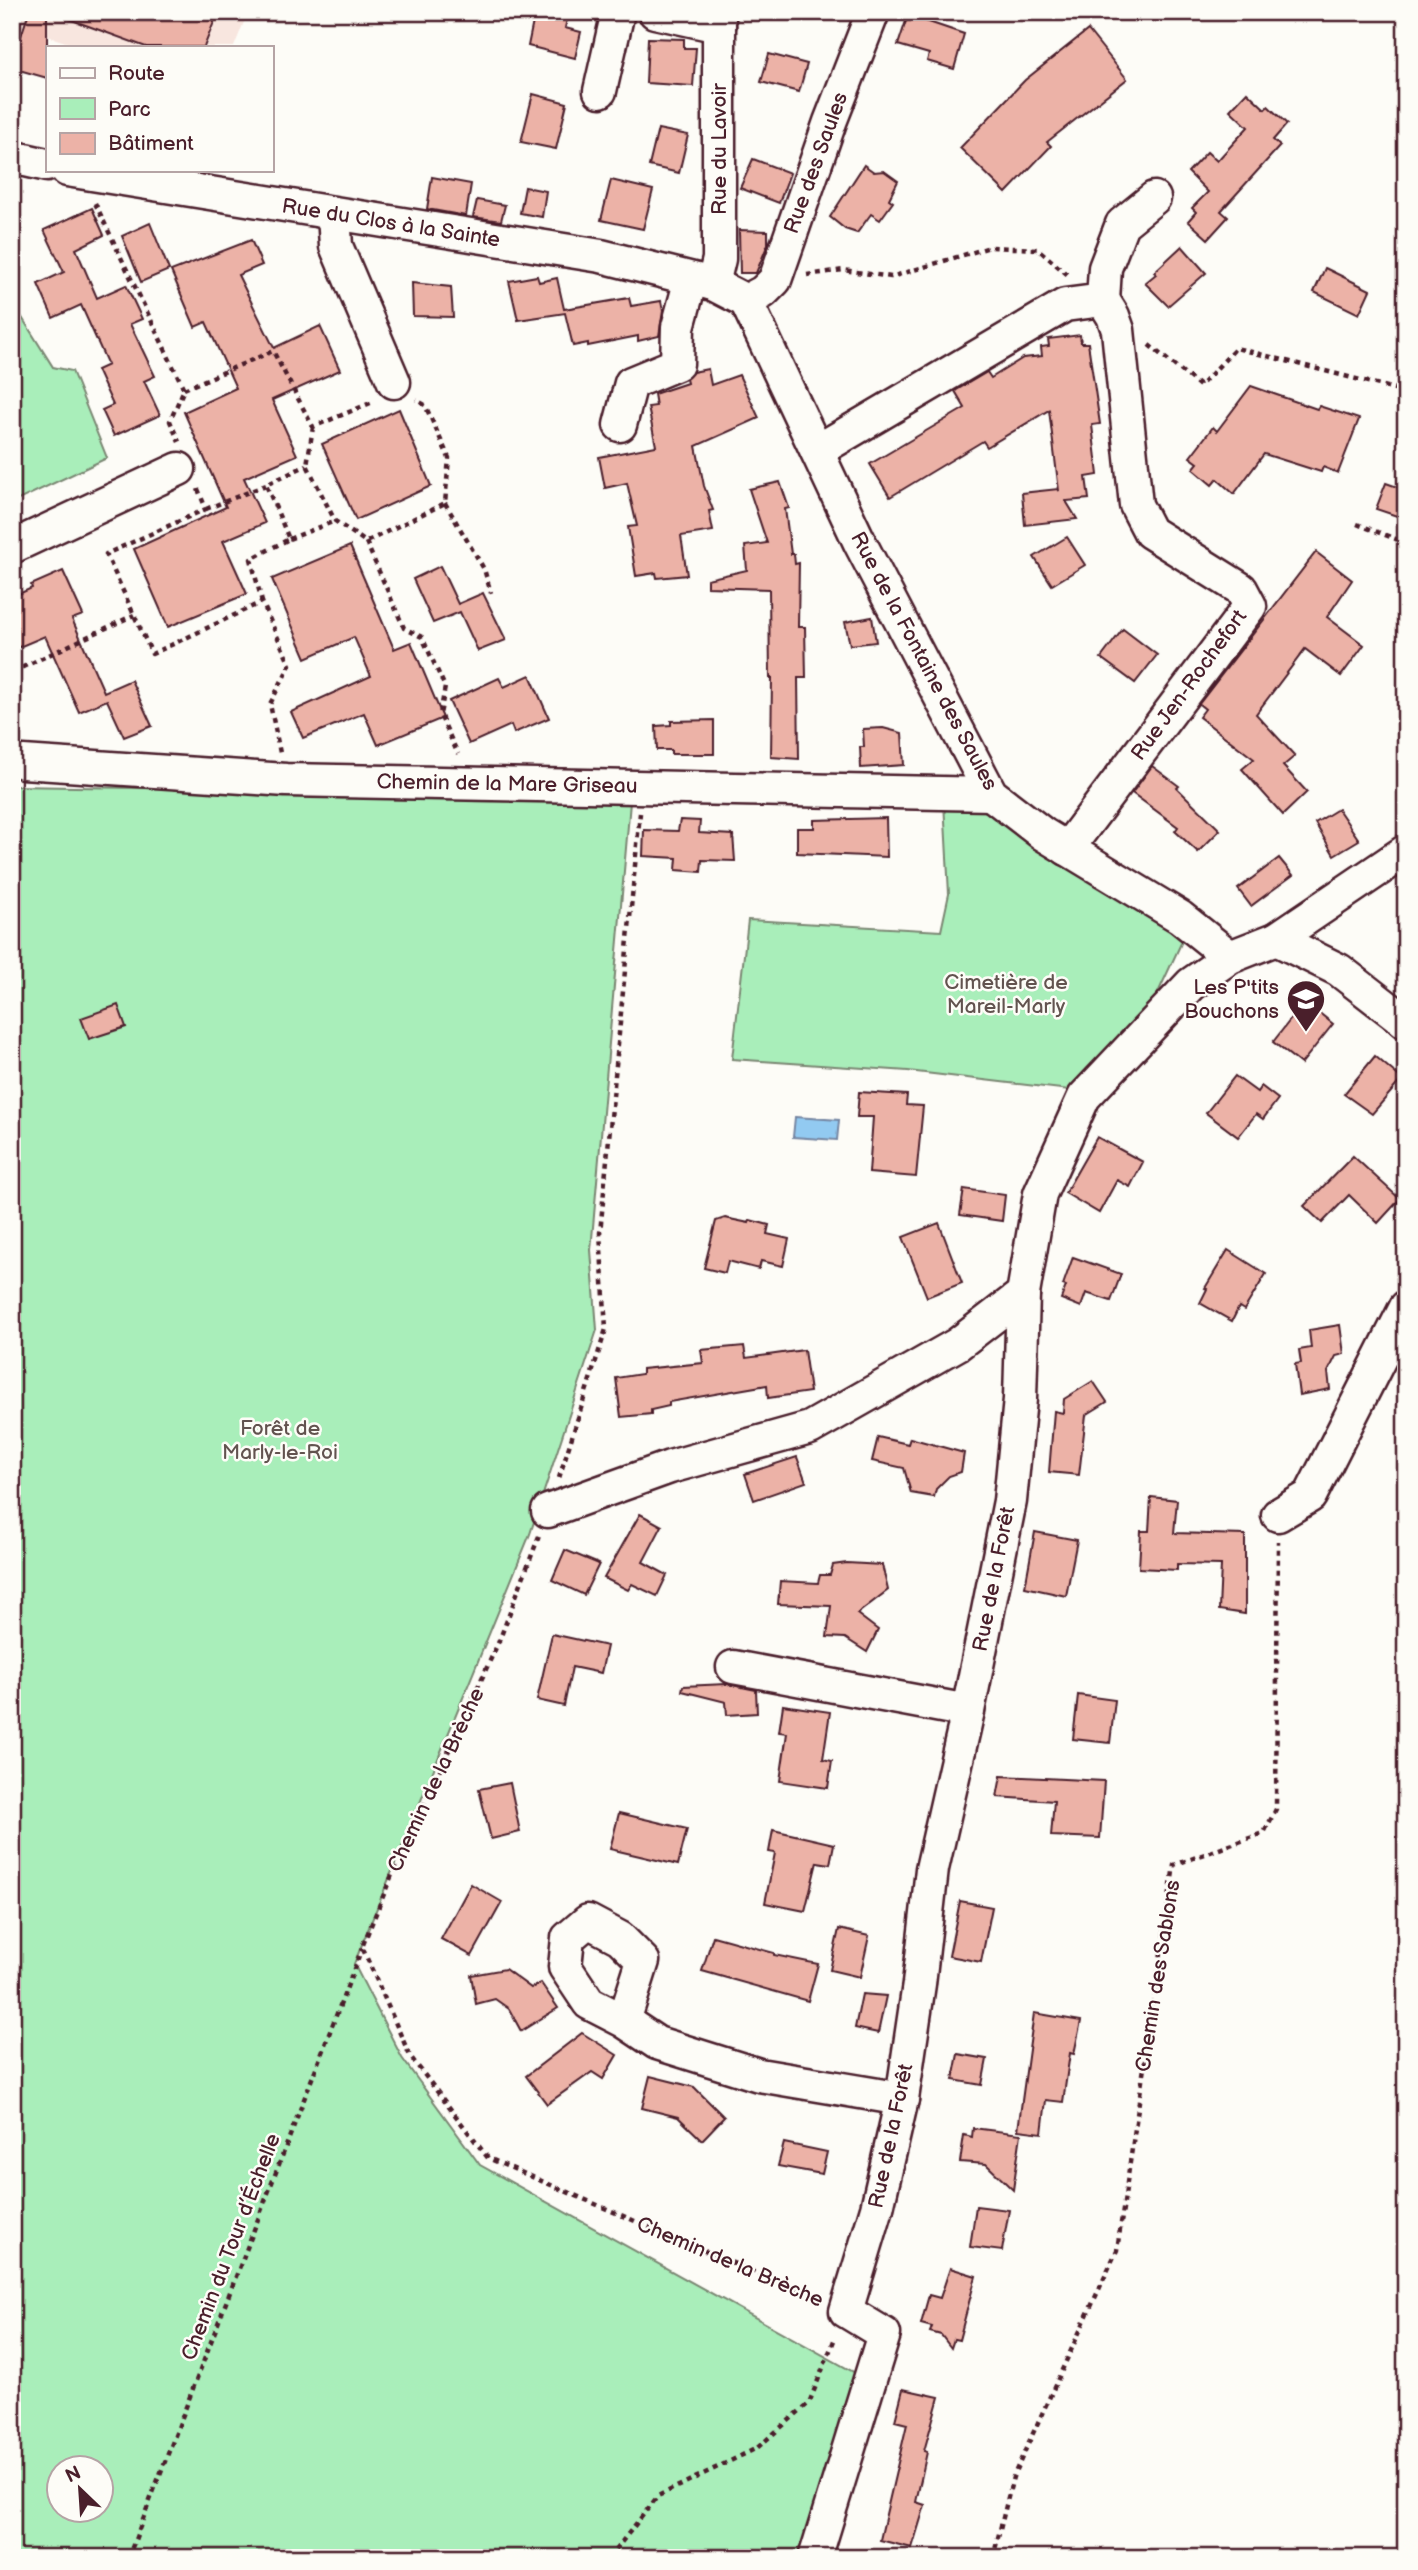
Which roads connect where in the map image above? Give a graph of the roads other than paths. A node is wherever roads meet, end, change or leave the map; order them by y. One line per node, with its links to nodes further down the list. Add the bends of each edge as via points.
1 (618, 12): 5 (street)
2 (655, 12): 4 (street)
3 (873, 12): 12 (street, Rue des Saules, via 775,280)
4 (719, 19): 11 (street, Rue du Lavoir, via 719,259)
5 (600, 91)
6 (12, 157): 7 (street)
7 (46, 165)
8 (78, 172): 10 (street, Rue du Clos à la Sainte)
9 (1154, 198): 13 (street, via 1122,225 1105,268)
10 (334, 215): 11 (street, Rue du Clos à la Sainte, via 601,256); 14 (street, via 335,246)
11 (702, 282): 12 (street); 15 (street, Rue du Lavoir, via 678,327 677,364 631,383)
12 (746, 301): 16 (street, Rue de la Fontaine des Saules)
13 (1108, 308): 16 (street, via 1065,305); 21 (street, Rue Jen-Rochefort, via 1118,330 1136,505 1150,532 1241,589 1250,606)
14 (395, 391)
15 (620, 425)
16 (817, 451): 20 (street, Rue de la Fontaine des Saules)
17 (187, 470): 18 (street)
18 (12, 547)
19 (23, 762): 20 (street, Chemin de la Mare Griseau, via 286,780)
20 (991, 794): 21 (street, Rue de la Fontaine des Saules)
21 (1068, 849): 24 (street, Rue de la Fontaine des Saules, via 1180,917)
22 (1406, 851): 23 (street, Rue de la Forêt)
23 (1276, 939): 24 (street, Rue de la Forêt); 25 (street, via 1339,970)
24 (1230, 957): 26 (street, Rue de la Forêt, via 1191,984 1084,1097 1040,1194)
25 (1406, 1022)
26 (1023, 1294): 28 (street, via 958,1344 810,1428 670,1467); 31 (street, Rue de la Forêt, via 1020,1399 1010,1501)
27 (1406, 1307): 29 (street, via 1310,1496)
28 (548, 1511)
29 (1278, 1516)
30 (733, 1667): 31 (street)
31 (968, 1711): 33 (street, Rue de la Forêt, via 932,1869)
32 (624, 2021): 33 (street, via 657,2043 758,2075)
33 (902, 2099): 34 (street, Rue de la Forêt, via 877,2208 846,2311 884,2334)
34 (815, 2558)

